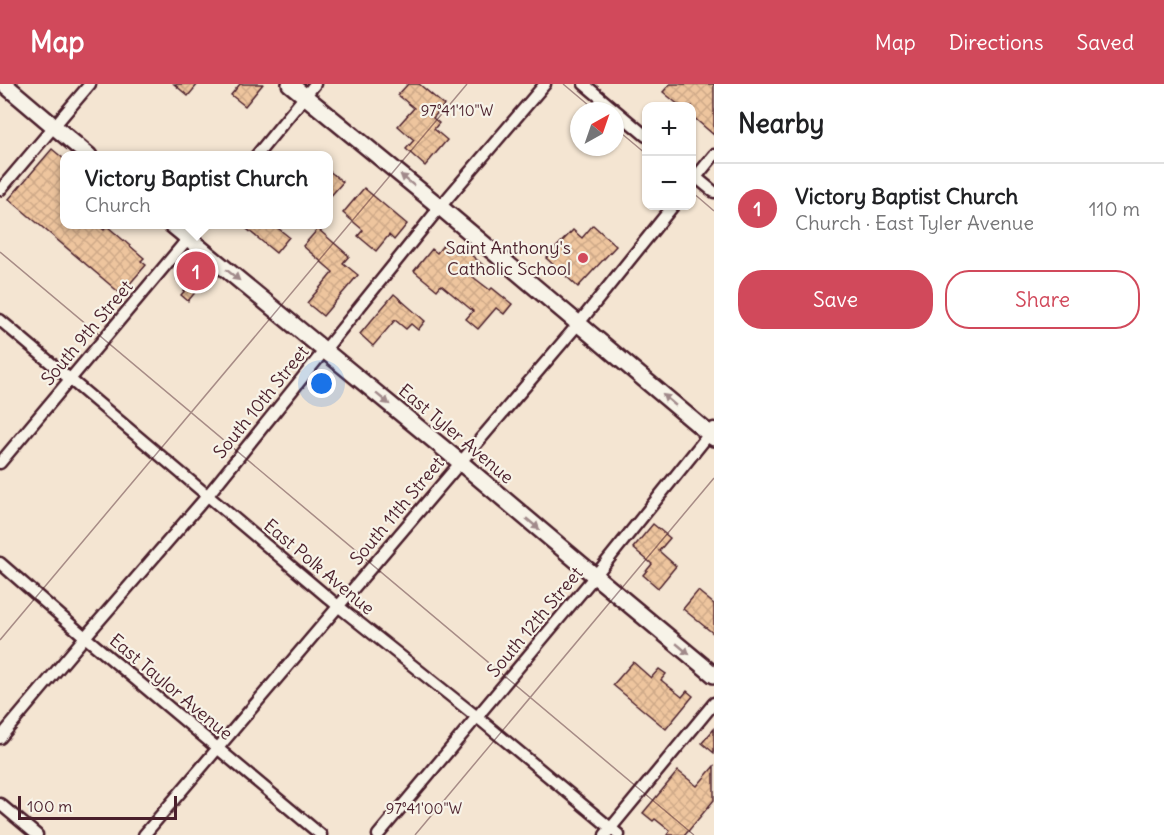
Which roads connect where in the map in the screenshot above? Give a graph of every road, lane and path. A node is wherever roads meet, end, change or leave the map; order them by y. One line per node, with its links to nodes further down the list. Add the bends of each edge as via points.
1 (4, 84): 8 (main road)
2 (90, 84): 8 (street)
3 (290, 84): 7 (main road)
4 (315, 84): 7 (street)
5 (545, 84): 17 (street, South 10th Street)
6 (584, 84): 9 (street)
7 (304, 96): 11 (street); 17 (main road, one-way to 7)
8 (53, 125): 10 (main road); 15 (street)
9 (642, 133)
10 (83, 151)
11 (260, 151)
12 (714, 155): 13 (street)
13 (696, 174)
14 (696, 179): 16 (street)
15 (0, 189)
16 (714, 192)
17 (440, 207): 23 (main road); 24 (street, South 10th Street)
18 (670, 210): 23 (street, South 11th Street)
19 (176, 229): 21 (main road, East Tyler Avenue)
20 (197, 229): 21 (street, South 9th Street)
21 (188, 239): 24 (main road, East Tyler Avenue, one-way to 24); 25 (street, South 9th Street)
22 (0, 320): 25 (street, East Polk Avenue)
23 (579, 323): 26 (main road, one-way to 23); 27 (street, South 11th Street)
24 (324, 350): 27 (main road, East Tyler Avenue, one-way to 27); 29 (street, South 10th Street)
25 (70, 380): 28 (street, South 9th Street); 29 (street, East Polk Avenue)
26 (712, 433): 31 (street, South 12th Street)
27 (460, 462): 31 (main road, East Tyler Avenue, one-way to 31); 32 (street, South 11th Street)
28 (0, 463)
29 (208, 495): 32 (street, East Polk Avenue); 33 (street, South 10th Street)
30 (0, 564): 33 (street, East Taylor Avenue)
31 (595, 576): 34 (main road, East Tyler Avenue, one-way to 34); 36 (street, South 12th Street)
32 (338, 606): 36 (street, East Polk Avenue); 38 (street, South 11th Street)
33 (85, 637): 37 (street, South 10th Street); 38 (street, East Taylor Avenue)
34 (714, 675)
35 (714, 703): 40 (street)
36 (477, 717): 40 (street, East Polk Avenue); 44 (street, South 12th Street)
37 (0, 738)
38 (217, 748): 42 (street, South 11th Street); 43 (street, East Taylor Avenue)
39 (0, 804): 41 (street)
40 (612, 833)
41 (37, 835)
42 (144, 835)
43 (321, 835)
44 (378, 835)

